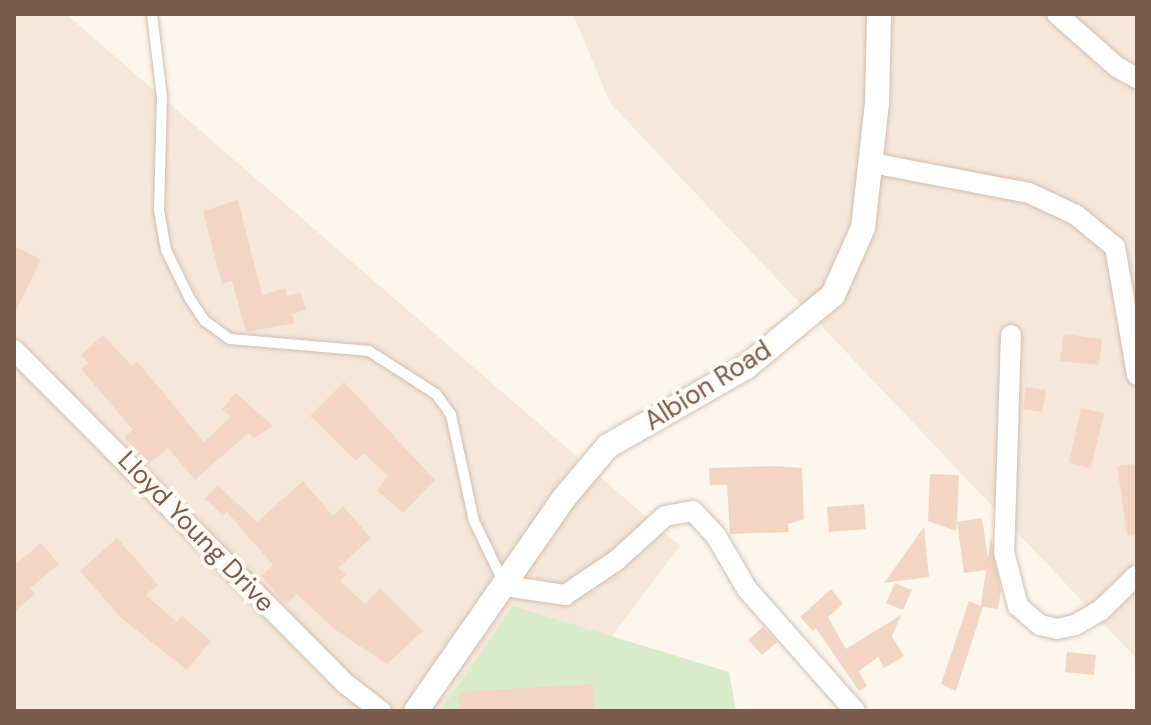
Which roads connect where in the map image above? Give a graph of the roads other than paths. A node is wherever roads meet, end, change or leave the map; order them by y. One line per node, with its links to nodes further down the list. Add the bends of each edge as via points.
1 (152, 14): 10 (lane, via 162,97 159,210 166,250 190,299 205,321 230,339 369,351 436,394 451,415 474,521)
2 (879, 14): 5 (street, Albion Road)
3 (1057, 14): 4 (street)
4 (1137, 78)
5 (872, 163): 8 (street, via 1029,193 1076,215 1115,247); 10 (street, Albion Road, via 863,228 833,295 746,367 608,446 564,498)
6 (1011, 335): 9 (street, via 1004,552 1018,606 1040,625 1075,625 1101,610)
7 (14, 350): 11 (street, Lloyd Young Drive, via 347,685)
8 (1137, 375)
9 (1137, 575)
10 (506, 586): 12 (street, Albion Road); 13 (street, via 565,595 617,560 665,516 693,511 716,536 747,589)
11 (381, 711)
12 (416, 711)
13 (855, 711)

